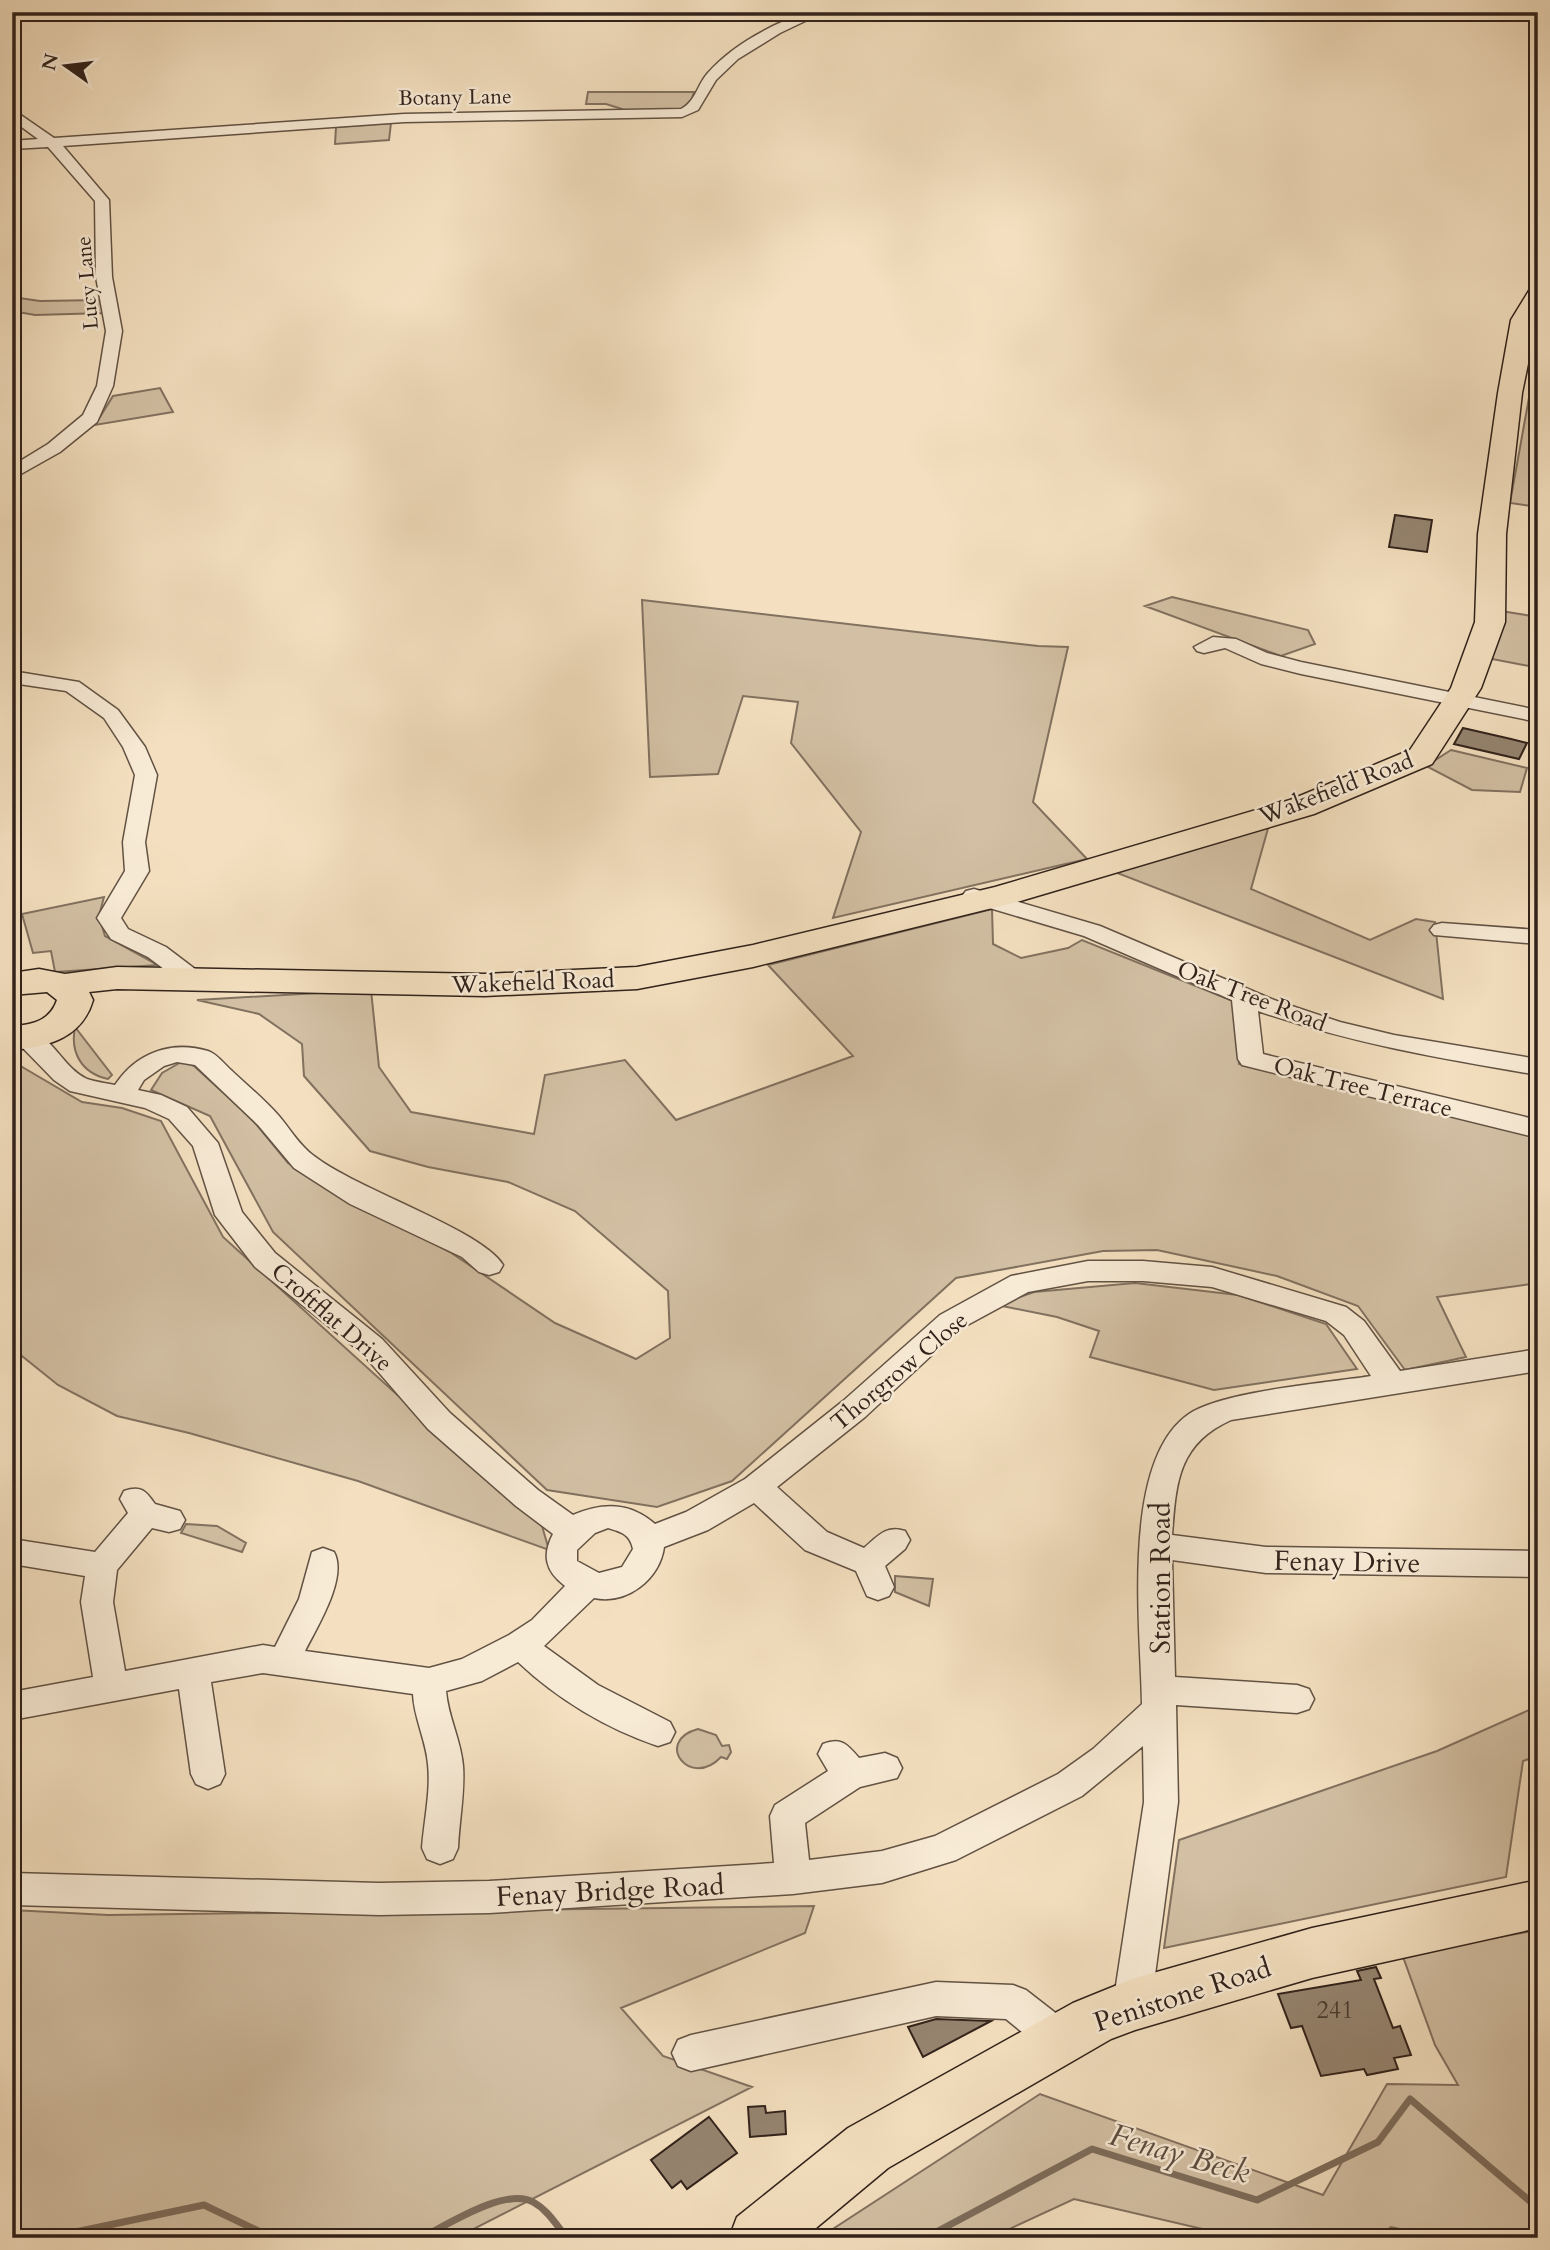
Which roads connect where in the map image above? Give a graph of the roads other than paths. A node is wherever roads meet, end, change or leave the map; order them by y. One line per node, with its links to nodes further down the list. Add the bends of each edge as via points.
1 (818, 12): 4 (street, Botany Lane, via 733,57 710,78 695,107 682,113 413,117)
2 (12, 113): 4 (street, Lucy Lane)
3 (12, 145): 4 (street, Botany Lane)
4 (55, 145): 6 (street, Lucy Lane, via 102,200 104,278 114,331 104,386 91,418)
5 (1538, 296): 11 (highway, Wakefield Road, via 1510,393 1492,534 1490,622)
6 (12, 474)
7 (1204, 647): 8 (street, via 1224,640 1256,657)
8 (1304, 668): 10 (street); 11 (street)
9 (14, 681): 16 (street, via 72,686 111,714 134,747 146,775 134,842 137,870 109,918 119,934 157,952)
10 (1283, 683)
11 (1463, 694): 12 (street); 13 (highway, Wakefield Road, via 1421,757 1302,807 1005,895)
12 (1538, 716)
13 (977, 897): 16 (highway, Wakefield Road, via 753,956 637,978 485,985); 18 (street, Oak Tree Road, via 1092,930)
14 (1442, 930): 15 (street)
15 (1538, 937)
16 (190, 977): 19 (highway, Wakefield Road, via 155,978)
17 (12, 984): 19 (highway, Wakefield Road, via 38,980)
18 (1244, 996): 20 (street, Oak Tree Road, via 1333,1028 1394,1043); 22 (street, Oak Tree Terrace, via 1251,1059)
19 (48, 1025): 21 (street, Croftflat Drive, via 62,1074 79,1085)
20 (1538, 1068)
21 (122, 1094): 23 (street, via 135,1074 155,1060 176,1054 203,1058 267,1119 303,1162 360,1197); 28 (street, Croftflat Drive, via 152,1101 193,1126 205,1143 229,1215 265,1260 372,1346 439,1421)
22 (1538, 1129)
23 (484, 1250)
24 (1538, 1360): 25 (street, Station Road)
25 (1392, 1383): 26 (street, Thorgrow Close, via 1354,1328 1336,1314 1212,1277 1143,1270 1087,1272 1021,1283 950,1322 855,1409); 31 (street, Station Road, via 1226,1410 1201,1421 1173,1451 1165,1468)
26 (756, 1487): 29 (street, Thorgrow Close, via 696,1521); 30 (street, via 816,1541 873,1575)
27 (149, 1511): 35 (street)
28 (571, 1531): 29 (street, via 594,1518 621,1517 634,1522); 36 (street, via 564,1540 562,1561)
29 (649, 1540): 36 (street, via 647,1562 640,1572 615,1585)
30 (894, 1541)
31 (1156, 1545): 34 (street, Fenay Drive, via 1266,1560); 42 (street, Station Road)
32 (12, 1551): 35 (street)
33 (323, 1561): 38 (street, via 315,1599)
34 (1538, 1564)
35 (102, 1566): 41 (street, via 97,1602)
36 (587, 1584): 37 (street, via 544,1629)
37 (521, 1645): 40 (street, via 470,1671); 45 (street, via 601,1707)
38 (284, 1661): 39 (street, via 263,1659); 40 (street)
39 (193, 1672): 41 (street); 47 (street)
40 (429, 1682): 48 (street, via 431,1714 446,1767)
41 (111, 1688): 44 (street)
42 (1161, 1699): 43 (street); 49 (street, Fenay Bridge Road, via 1105,1759 1070,1785 943,1849 904,1863); 52 (street, Station Road, via 1161,1802)
43 (1297, 1699)
44 (12, 1706)
45 (658, 1732)
46 (886, 1768): 49 (street, via 844,1764 787,1816)
47 (208, 1774)
48 (440, 1848)
49 (793, 1878): 50 (street, Fenay Bridge Road, via 602,1892 379,1899)
50 (12, 1889)
51 (1538, 1904): 52 (highway, Penistone Road, via 1312,1953)
52 (1132, 2005): 53 (highway, Penistone Road)
53 (1058, 2038): 54 (street, via 1013,2002 936,1999); 55 (highway, Penistone Road, via 868,2148)
54 (691, 2053)
55 (758, 2238)

